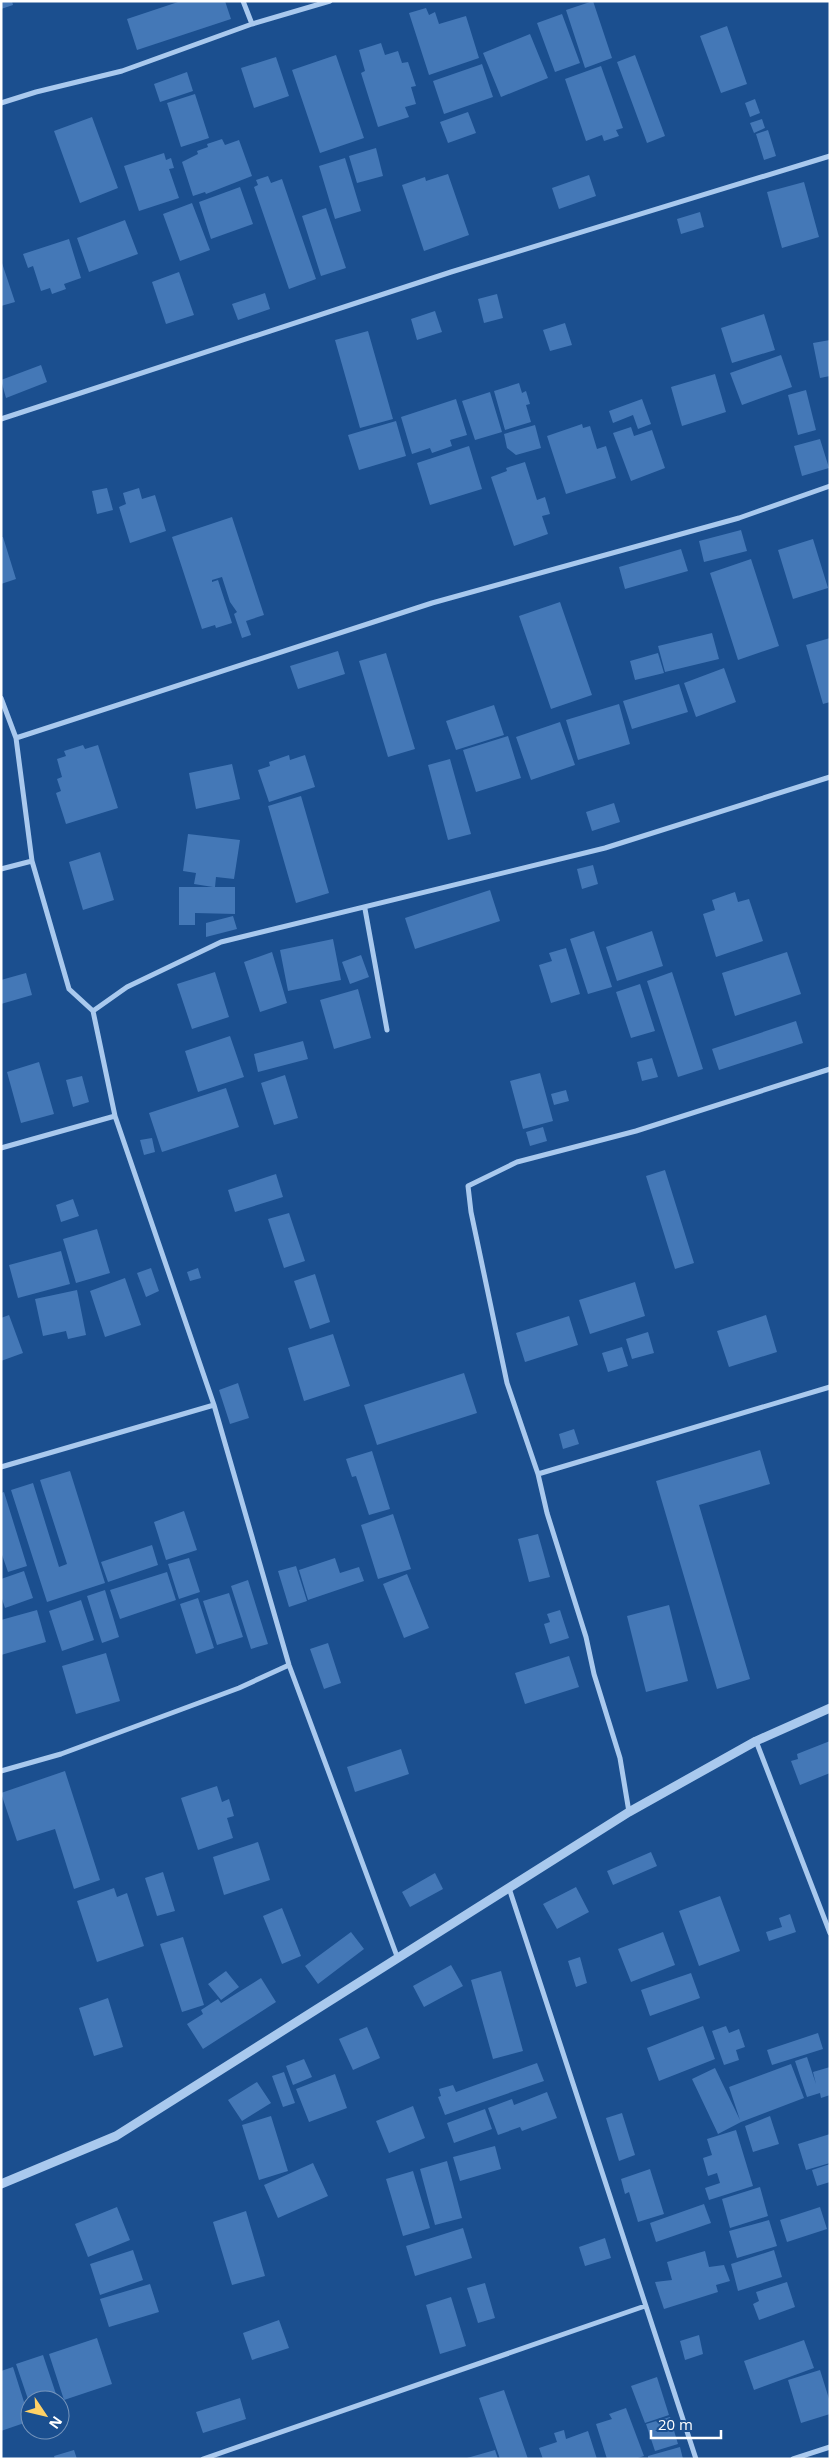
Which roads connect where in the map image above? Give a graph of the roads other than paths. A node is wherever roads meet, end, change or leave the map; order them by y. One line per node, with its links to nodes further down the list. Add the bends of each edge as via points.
1 (242, 1): 3 (street)
2 (330, 1): 3 (street)
3 (252, 24): 4 (street, via 122,71)
4 (1, 103)
5 (830, 156): 6 (street, via 452,272)
6 (1, 419)
7 (830, 486): 9 (street, via 739,518 432,603)
8 (1, 698): 9 (street)
9 (16, 738): 11 (street)
10 (830, 777): 13 (street, via 604,848)
11 (32, 861): 12 (street); 14 (street, via 69,989)
12 (1, 869)
13 (365, 908): 14 (street, via 221,942 127,988); 15 (street)
14 (93, 1011): 17 (street)
15 (387, 1030)
16 (830, 1069): 22 (street, via 636,1131 517,1162 468,1186 507,1383)
17 (115, 1116): 18 (street); 20 (street)
18 (1, 1148)
19 (830, 1387): 22 (street)
20 (214, 1405): 21 (street); 23 (street)
21 (1, 1467)
22 (538, 1474): 27 (street, via 620,1758)
23 (289, 1665): 26 (street, via 238,1688 62,1754); 30 (street)
24 (830, 1708): 25 (street)
25 (756, 1741): 27 (street); 29 (street)
26 (1, 1771)
27 (629, 1812): 28 (street)
28 (509, 1888): 30 (street); 32 (street)
29 (830, 1932)
30 (398, 1959): 31 (street, via 116,2136)
31 (1, 2184)
32 (645, 2306): 34 (street); 35 (street)
33 (830, 2446): 36 (street)
34 (203, 2459)
35 (696, 2459)
36 (793, 2459)

